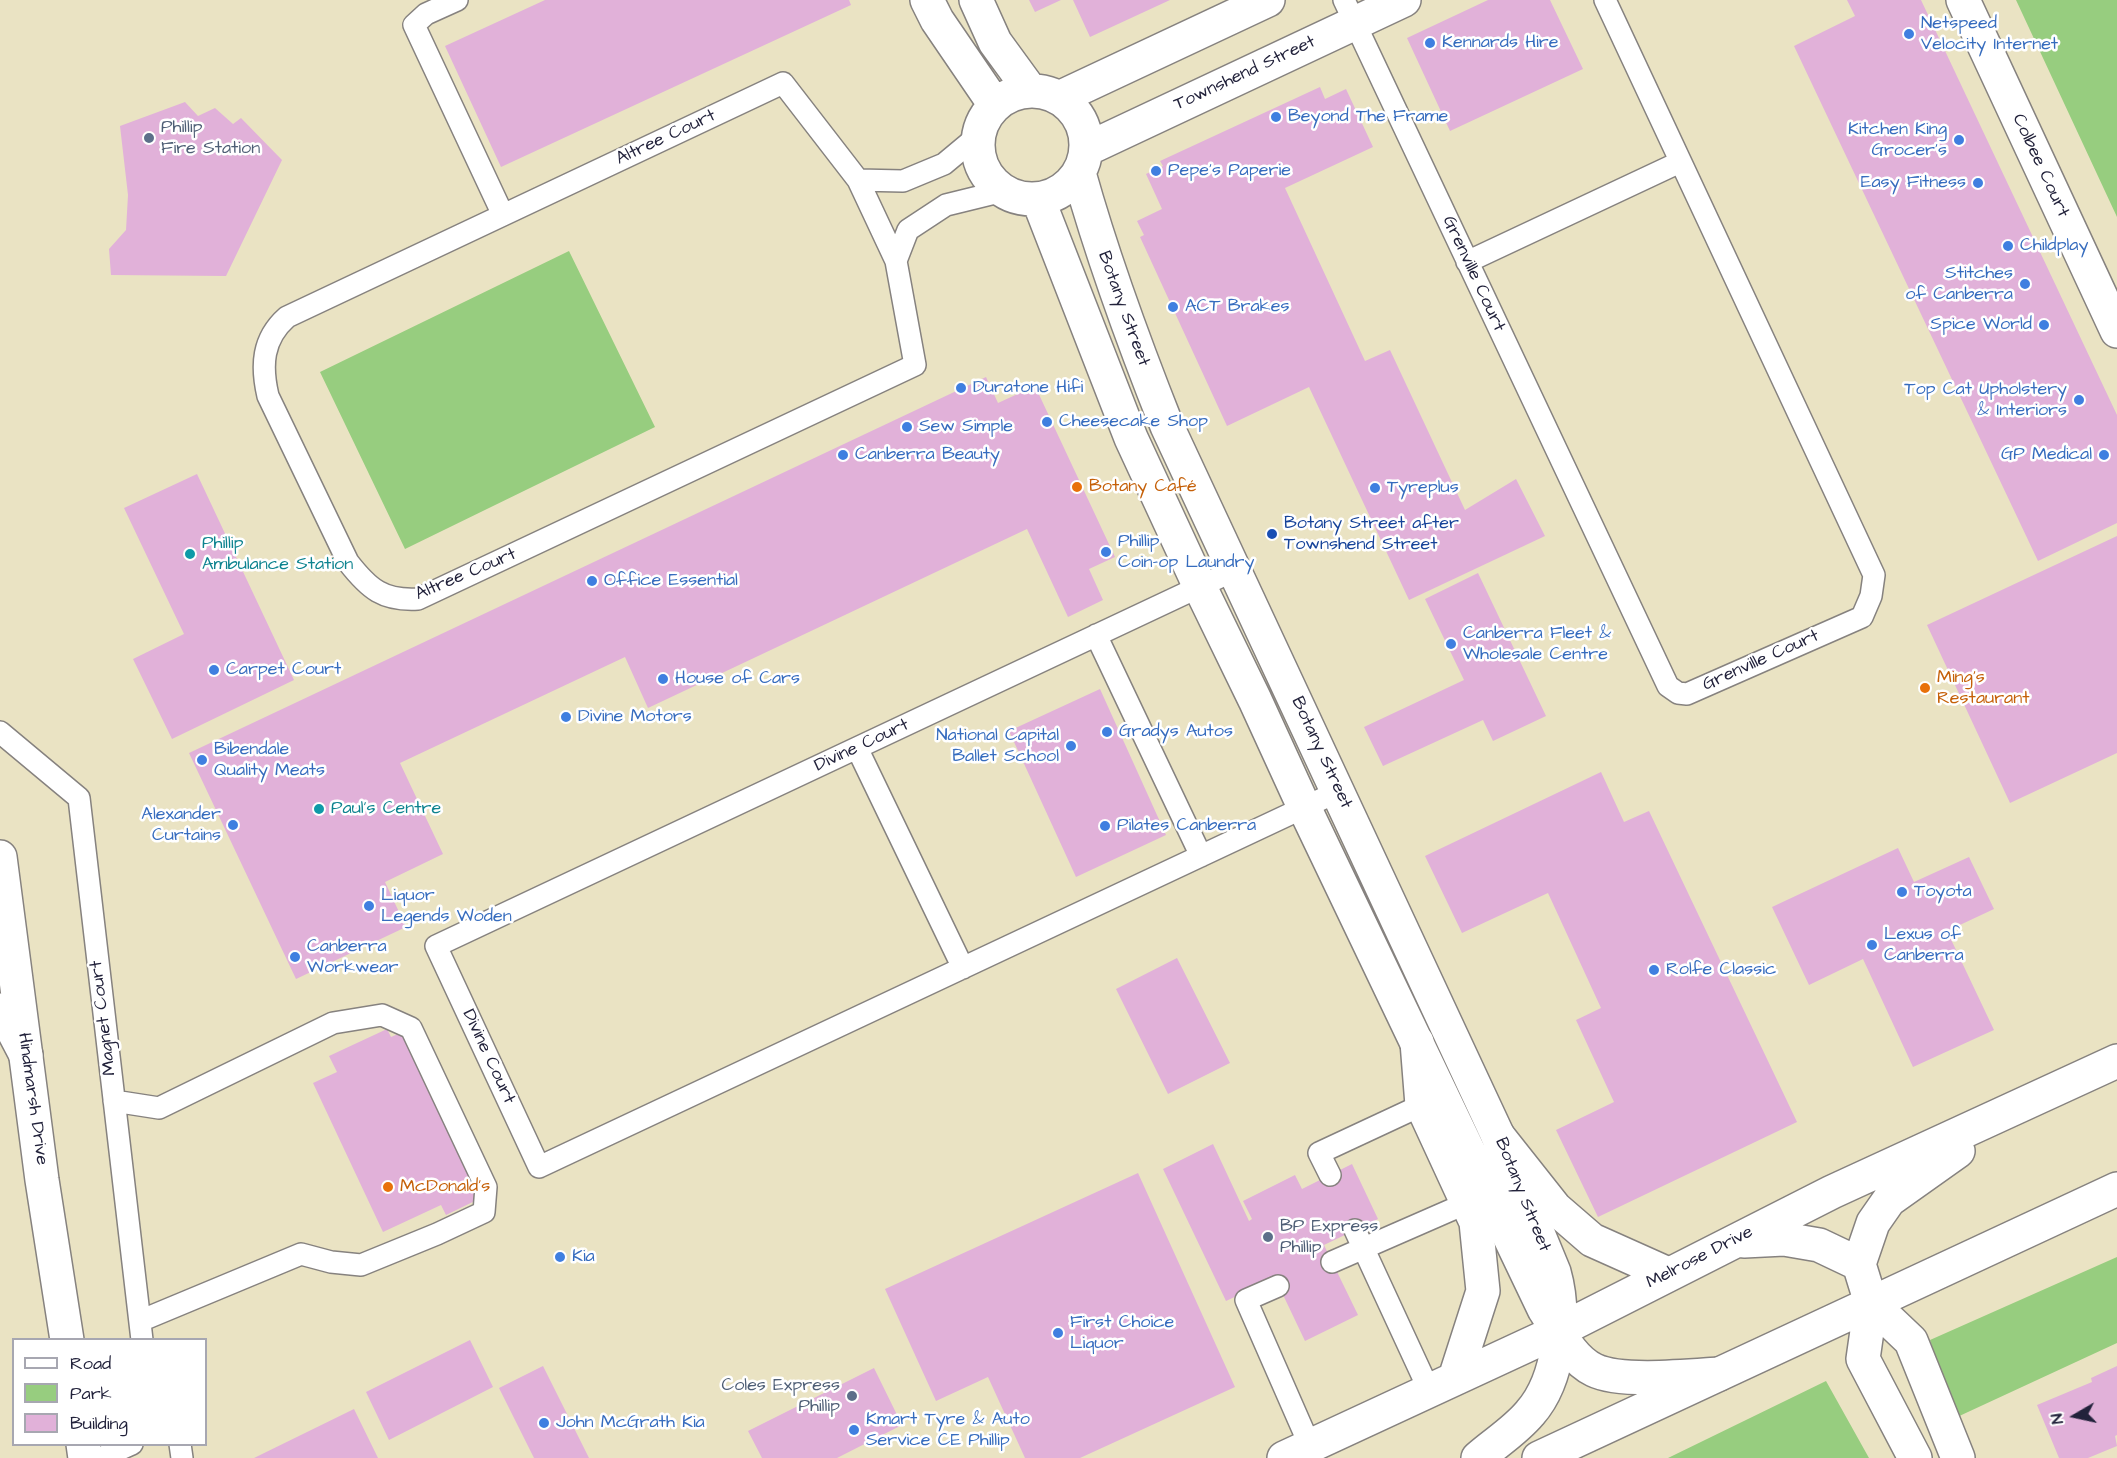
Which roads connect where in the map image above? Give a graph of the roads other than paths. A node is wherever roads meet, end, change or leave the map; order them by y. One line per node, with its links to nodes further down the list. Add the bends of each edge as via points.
1 (457, 0): 17 (lane, via 426,14 414,25)
2 (927, 0): 10 (street)
3 (976, 0): 9 (street, via 995,42)
4 (1268, 0): 9 (street)
5 (1404, 0): 8 (street, Townshend Street)
6 (1605, 0): 13 (lane, Grenville Court)
7 (1963, 0): 20 (street, Colbee Court)
8 (1349, 11): 12 (street, Townshend Street); 19 (lane, Grenville Court)
9 (1044, 94): 10 (street, via 1011,95); 12 (street, via 1071,107 1080,120 1086,134)
10 (995, 105): 11 (street)
11 (980, 134): 14 (lane, via 944,164 903,181); 15 (street, via 983,167)
12 (1083, 161): 16 (street, via 1062,191); 21 (street, Botany Street, via 1095,232 1140,357 1167,426)
13 (1680, 162): 19 (lane); 19 (lane, Grenville Court, via 1874,575 1862,617 1688,694 1668,686)
14 (858, 180): 17 (lane, Altree Court, via 783,83); 18 (lane, Altree Court)
15 (1004, 191): 16 (street, via 1015,197); 18 (lane, via 946,205 908,230)
16 (1038, 199): 22 (street, Botany Street, via 1131,438)
17 (503, 215): 18 (lane, Altree Court, via 287,317 276,327 265,351 263,374 268,396 348,562 379,593 399,600 418,599 915,366)
18 (896, 261)
19 (1467, 262)
20 (2117, 331)
21 (1235, 570): 22 (lane, Divine Court); 26 (street, Botany Street)
22 (1200, 587): 23 (lane, Divine Court); 27 (street, Botany Street)
23 (1096, 635): 25 (lane, Divine Court); 28 (lane)
24 (0, 732): 36 (lane, Magnet Court, via 79,798)
25 (857, 748): 31 (lane); 31 (lane, Divine Court, via 436,946 540,1167)
26 (1339, 791): 27 (lane, Divine Court); 39 (street, Botany Street)
27 (1304, 807): 28 (lane, Divine Court); 33 (street, Botany Street)
28 (1201, 856): 31 (lane, Divine Court)
29 (0, 857): 30 (street, Hindmarsh Drive)
30 (4, 928): 34 (street, Hindmarsh Drive)
31 (963, 968)
32 (0, 1010): 34 (street)
33 (1418, 1042): 37 (street); 51 (street, Botany Street)
34 (26, 1055): 52 (street, Hindmarsh Drive)
35 (2117, 1061): 38 (street, Melrose Drive)
36 (114, 1101): 50 (lane, Magnet Court); 50 (lane, via 159,1108 333,1023 382,1015 411,1028 486,1186 484,1212 437,1234 361,1265 301,1254)
37 (1422, 1106): 40 (lane, via 1319,1153); 42 (street)
38 (1984, 1123): 44 (street, Melrose Drive, via 1832,1192); 46 (street, via 1956,1154 1889,1200 1874,1223)
39 (1498, 1136): 47 (street, via 1555,1208 1592,1240); 51 (street, Botany Street, via 1559,1288)
40 (1330, 1175)
41 (2117, 1189): 49 (street)
42 (1467, 1203): 43 (lane); 54 (street, via 1476,1222 1483,1291)
43 (1359, 1239): 45 (lane); 54 (lane)
44 (1734, 1242): 46 (street, via 1784,1239 1819,1245); 47 (street, Melrose Drive)
45 (1332, 1262)
46 (1858, 1264): 49 (street)
47 (1668, 1274): 51 (street, Melrose Drive)
48 (1278, 1286): 56 (lane, via 1246,1300)
49 (1871, 1304): 53 (street); 60 (street, via 1863,1359); 61 (street, via 1911,1341)
50 (141, 1330)
51 (1558, 1331): 53 (street, Botany Street, via 1571,1352 1593,1370 1611,1375); 54 (street, Melrose Drive); 58 (street, Botany Street, via 1556,1358 1532,1412)
52 (67, 1338)
53 (1723, 1374): 59 (street)
54 (1442, 1384): 56 (street, Melrose Drive)
55 (127, 1446): 57 (lane)
56 (1297, 1452)
57 (100, 1458)
58 (1478, 1458)
59 (1539, 1458)
60 (1914, 1458)
61 (1958, 1458)

